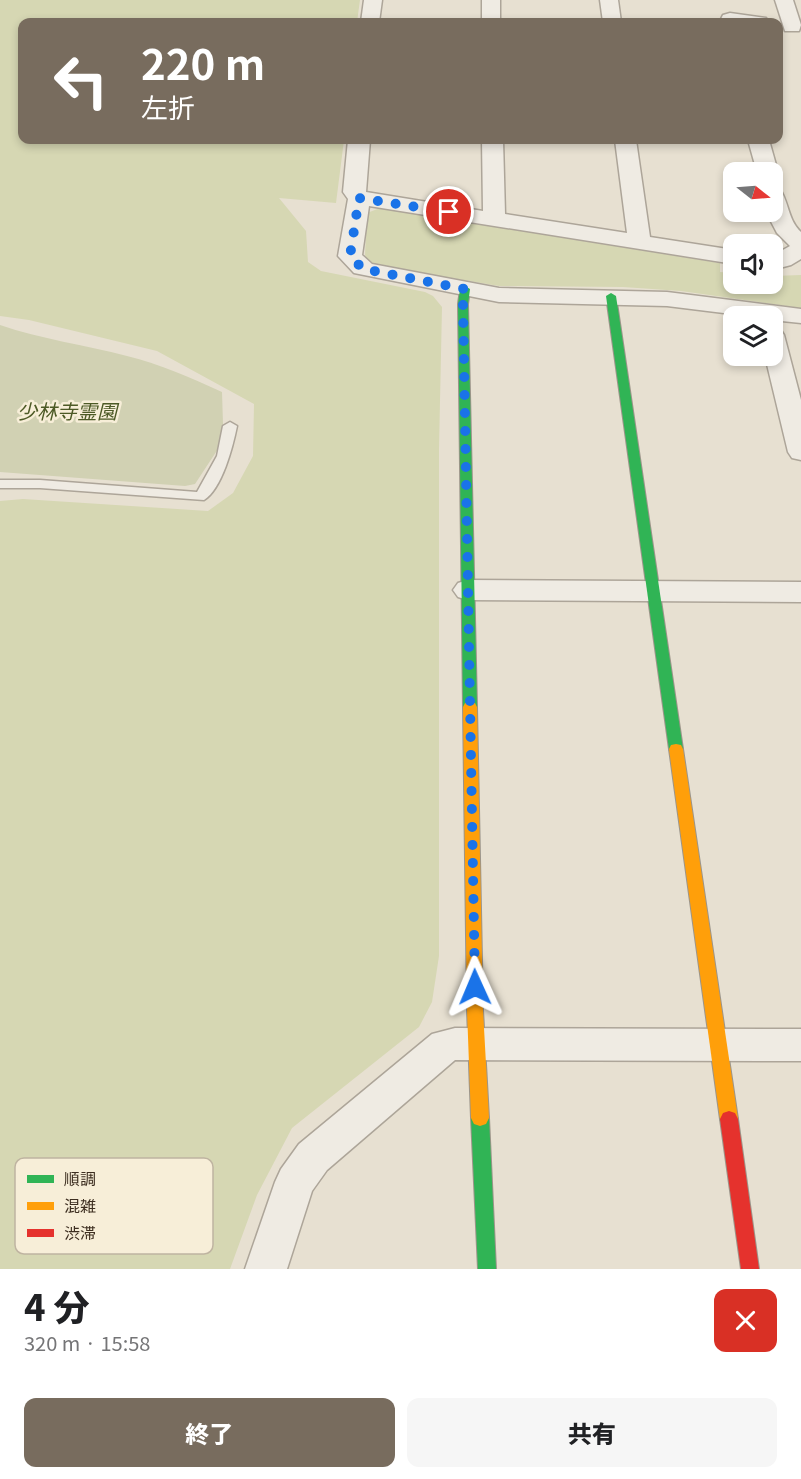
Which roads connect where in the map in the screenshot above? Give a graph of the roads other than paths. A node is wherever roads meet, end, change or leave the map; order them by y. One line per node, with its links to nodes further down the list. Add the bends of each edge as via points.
1 (373, 0): 6 (street)
2 (491, 0): 7 (street)
3 (609, 0): 8 (street)
4 (725, 0): 9 (street)
5 (784, 0): 10 (street)
6 (371, 18)
7 (491, 18)
8 (611, 18)
9 (729, 18)
10 (791, 26)
11 (359, 144): 16 (street, via 354,192)
12 (493, 144): 17 (street)
13 (627, 144): 19 (street)
14 (760, 144): 15 (street)
15 (764, 162)
16 (359, 198): 17 (street); 24 (street, via 350,256 354,261 369,270)
17 (494, 219): 19 (street)
18 (779, 222): 20 (street)
19 (639, 242): 22 (street)
20 (801, 243)
21 (801, 249): 23 (street)
22 (723, 255)
23 (783, 260)
24 (465, 289): 25 (street, via 509,295); 33 (street)
25 (610, 296): 26 (street, via 667,299); 34 (street)
26 (723, 311)
27 (801, 316): 28 (street)
28 (783, 319)
29 (780, 366): 31 (street)
30 (230, 426): 32 (lane, via 224,456 199,497)
31 (801, 452)
32 (0, 484)
33 (468, 590): 34 (street); 36 (street)
34 (653, 591): 35 (street); 37 (street)
35 (801, 592)
36 (477, 1044): 37 (street); 39 (street, via 445,1046 313,1157 295,1182); 40 (street)
37 (718, 1044): 38 (street); 41 (street)
38 (801, 1045)
39 (266, 1269)
40 (487, 1269)
41 (750, 1269)

